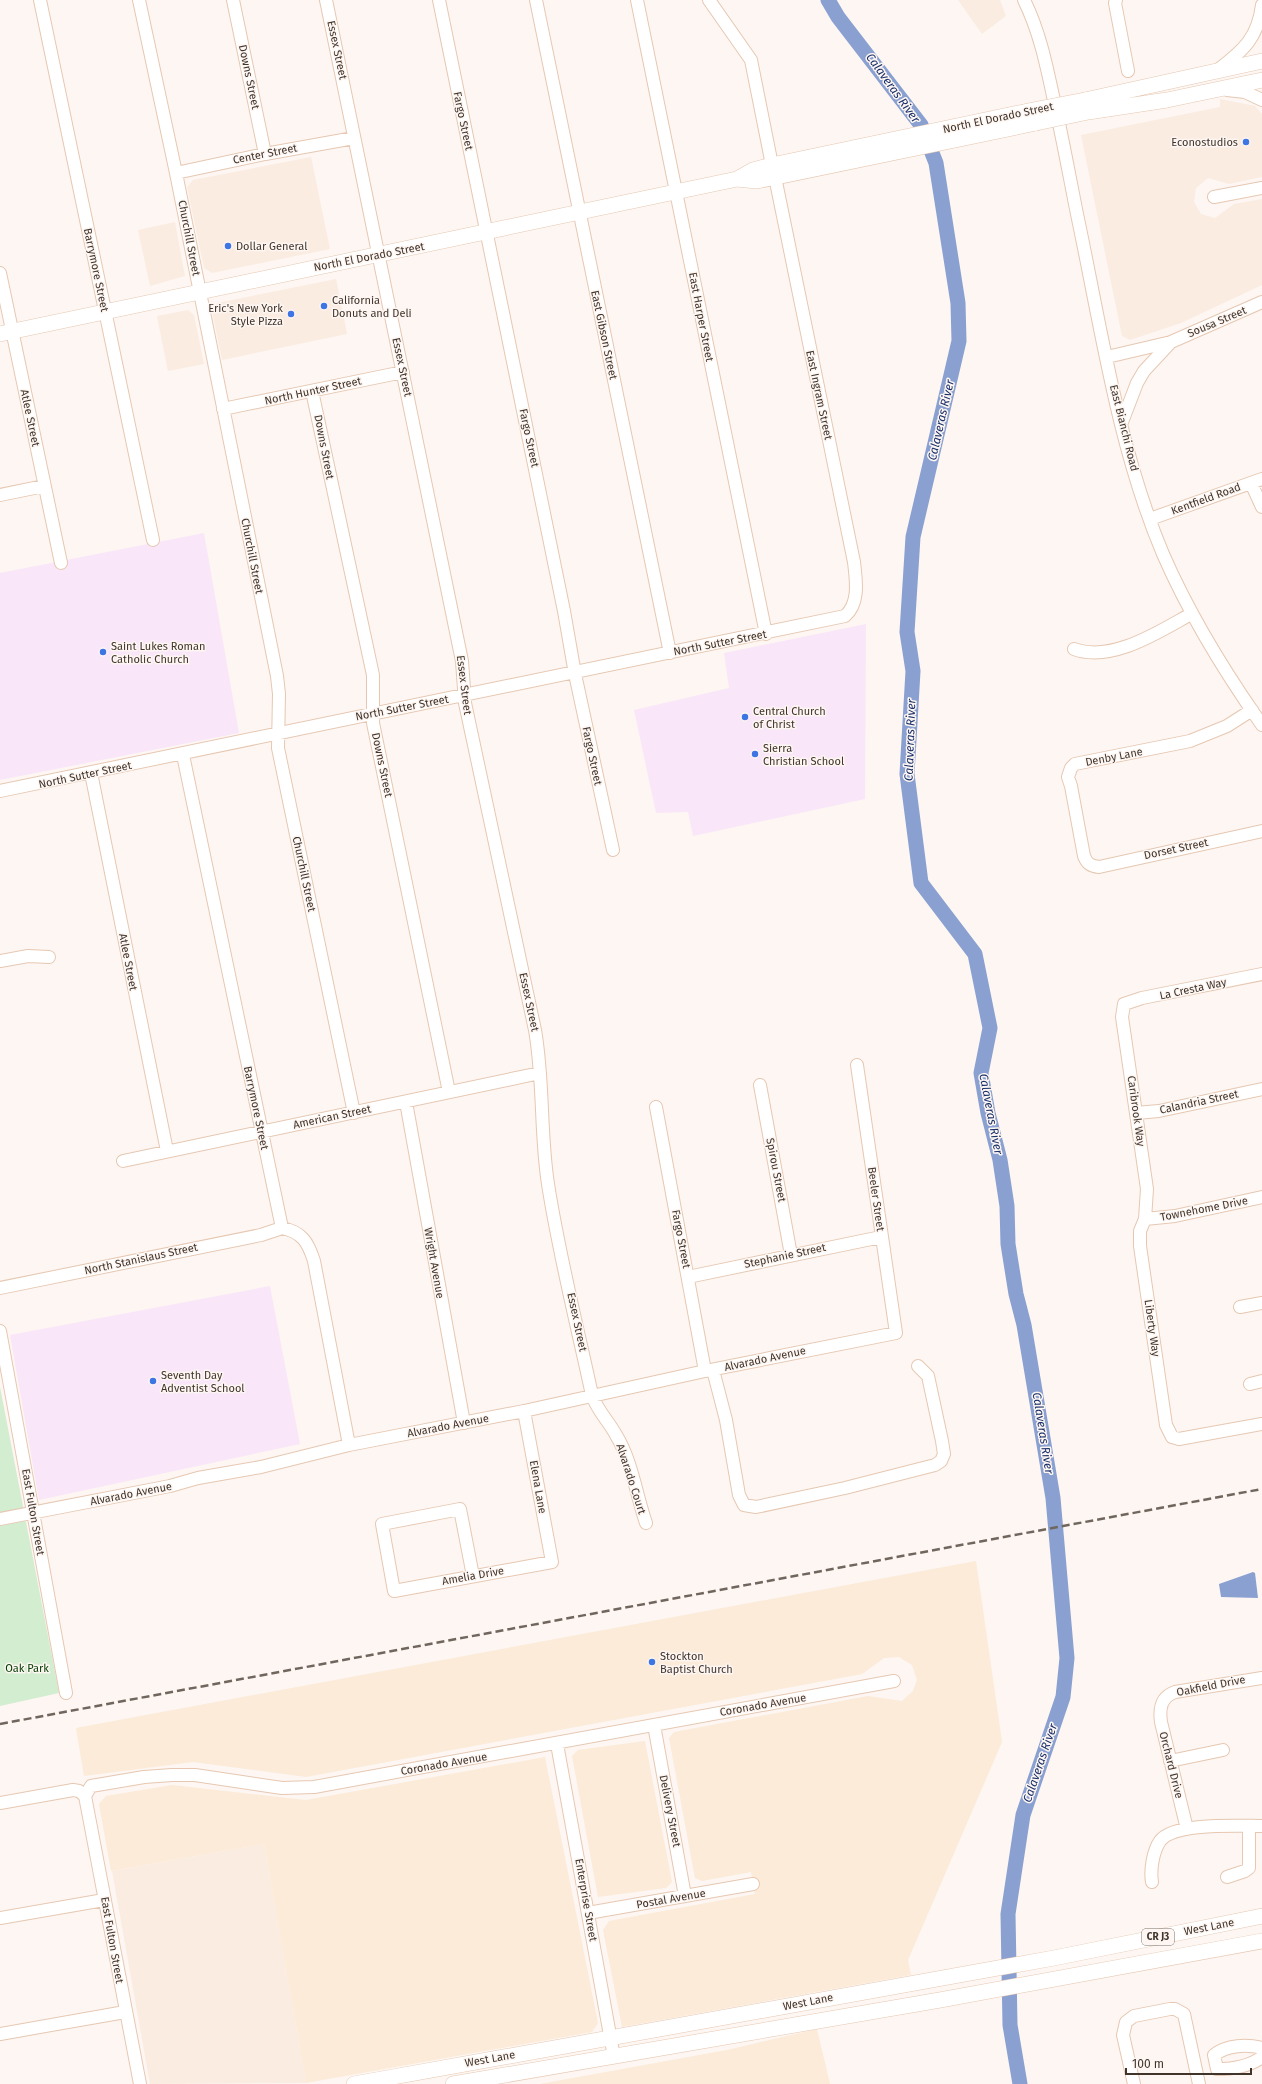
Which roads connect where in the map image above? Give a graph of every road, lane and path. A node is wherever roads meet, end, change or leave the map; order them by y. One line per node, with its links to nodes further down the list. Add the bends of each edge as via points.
1 (40, 0): 32 (street, Barrymore Street)
2 (139, 0): 22 (street, Churchill Street)
3 (233, 0): 20 (street, Downs Street)
4 (326, 0): 19 (street, Essex Street)
5 (439, 0): 27 (street, Fargo Street)
6 (536, 0): 26 (street, East Gibson Street)
7 (637, 0): 24 (street, East Harper Street)
8 (1024, 0): 35 (street, East Bianchi Road, via 1038,37 1055,105)
9 (1116, 0): 13 (street, via 1117,18)
10 (710, 2): 21 (street, East Ingram Street, via 751,60)
11 (1262, 4): 14 (street, via 1254,35 1242,52)
12 (1262, 61): 14 (main road, North El Dorado Street)
13 (1128, 71)
14 (1217, 71): 18 (main road, North El Dorado Street)
15 (1262, 80): 16 (main road, North El Dorado Street)
16 (1220, 89): 17 (street, via 1245,92); 18 (main road, North El Dorado Street, via 1167,100)
17 (1262, 100)
18 (1086, 106): 21 (main road, North El Dorado Street, bridge)
19 (354, 138): 20 (street, Center Street); 28 (street, Essex Street)
20 (264, 154): 22 (street, Center Street)
21 (774, 171): 24 (main road, North El Dorado Street, via 757,181 737,179); 47 (street, East Ingram Street, via 854,562 855,599)
22 (176, 173): 30 (street, Churchill Street)
23 (1262, 188): 25 (street)
24 (676, 192): 26 (main road, North El Dorado Street); 49 (street, East Harper Street)
25 (1214, 197)
26 (579, 214): 27 (main road, North El Dorado Street); 51 (street, East Gibson Street)
27 (486, 232): 28 (main road, North El Dorado Street); 52 (street, Fargo Street)
28 (379, 255): 30 (main road, North El Dorado Street); 36 (street, Essex Street)
29 (0, 273): 33 (street, Atlee Street)
30 (199, 291): 32 (main road, North El Dorado Street); 38 (street, Churchill Street)
31 (1262, 302): 34 (street, Sousa Street)
32 (105, 312): 33 (main road, North El Dorado Street); 45 (street, Barrymore Street)
33 (6, 332): 41 (street, Atlee Street)
34 (1171, 342): 35 (street, Sousa Street); 39 (street, Sousa Street, via 1144,371)
35 (1107, 357): 39 (street, East Bianchi Road)
36 (403, 372): 37 (street, North Hunter Street); 53 (street, Essex Street, via 462,661)
37 (312, 391): 38 (street, North Hunter Street); 55 (street, Downs Street, via 373,675)
38 (223, 409): 57 (street, Churchill Street, via 277,676)
39 (1122, 424): 44 (street, East Bianchi Road)
40 (1257, 481): 43 (street); 44 (street, Kentfield Road)
41 (44, 486): 42 (street); 46 (street, Atlee Street)
42 (0, 495)
43 (1262, 507)
44 (1150, 519): 48 (street, East Bianchi Road)
45 (153, 540)
46 (61, 563)
47 (850, 612): 49 (street, North Sutter Street, via 838,619)
48 (1191, 614): 50 (street, via 1130,645 1103,651 1082,652); 54 (street, East Bianchi Road, via 1228,676)
49 (766, 634): 51 (street, North Sutter Street)
50 (1074, 649)
51 (670, 652): 52 (street, North Sutter Street)
52 (575, 674): 53 (street, North Sutter Street); 62 (street, Fargo Street)
53 (464, 695): 55 (street, North Sutter Street); 69 (street, Essex Street, via 535,1030)
54 (1252, 710): 56 (street, East Bianchi Road); 63 (street, Denby Lane, via 1227,726 1190,741 1078,764 1071,768 1068,777 1084,856)
55 (373, 713): 57 (street, North Sutter Street); 72 (street, Downs Street)
56 (1262, 725)
57 (278, 732): 58 (street, North Sutter Street); 75 (street, Churchill Street, via 278,748)
58 (183, 755): 59 (street, North Sutter Street); 77 (street, Barrymore Street)
59 (91, 773): 60 (street, North Sutter Street); 78 (street, Atlee Street)
60 (0, 792)
61 (1262, 831): 63 (street, Dorset Street, via 1098,867)
62 (613, 850)
63 (1090, 865)
64 (49, 957): 65 (street, via 28,956)
65 (0, 961)
66 (1262, 974): 67 (street, La Cresta Way, via 1142,998)
67 (1124, 1004): 76 (street, Caribrook Way, via 1122,1018)
68 (857, 1065): 83 (street, Beeler Street)
69 (540, 1073): 72 (street, American Street); 95 (street, Essex Street, via 548,1183)
70 (760, 1085): 84 (street, Spirou Street)
71 (1262, 1089): 76 (street, Calandria Street, via 1159,1111)
72 (449, 1092): 73 (street, American Street)
73 (406, 1102): 75 (street, American Street); 97 (street, Wright Avenue)
74 (656, 1107): 85 (street, Fargo Street)
75 (354, 1112): 77 (street, American Street)
76 (1136, 1113): 81 (street, Caribrook Way, via 1147,1189)
77 (261, 1132): 78 (street, American Street); 82 (street, Barrymore Street)
78 (168, 1151): 79 (street, American Street)
79 (123, 1160)
80 (1262, 1197): 81 (street, Townehome Drive, via 1176,1216)
81 (1145, 1219): 98 (street, Liberty Way, via 1140,1231 1140,1246 1166,1425 1172,1437 1188,1438)
82 (282, 1228): 86 (street, North Stanislaus Street, via 261,1235); 99 (street, via 293,1230 301,1236 311,1251)
83 (881, 1237): 84 (street, Stephanie Street); 90 (street, Beeler Street)
84 (791, 1254): 85 (street, Stephanie Street)
85 (688, 1277): 92 (street, Fargo Street)
86 (0, 1288)
87 (1240, 1307): 88 (street)
88 (1261, 1307)
89 (0, 1331): 100 (street, East Fulton Street)
90 (896, 1333): 92 (street, Alvarado Avenue)
91 (918, 1366): 92 (street, Fargo Street, via 928,1376 944,1454 941,1461 935,1465 845,1488 756,1507 744,1506 739,1495 726,1420)
92 (709, 1371): 95 (street, Alvarado Avenue)
93 (1262, 1381): 94 (street)
94 (1250, 1384)
95 (592, 1395): 96 (street, Alvarado Avenue); 102 (street, Alvarado Court, via 598,1410 617,1435)
96 (524, 1411): 97 (street, Alvarado Avenue); 103 (street, Elena Lane)
97 (464, 1423): 99 (street, Alvarado Avenue)
98 (1262, 1424)
99 (349, 1445): 100 (street, Alvarado Avenue, via 262,1467)
100 (32, 1513): 101 (street, Alvarado Avenue); 107 (street, East Fulton Street)
101 (0, 1519)
102 (646, 1523)
103 (552, 1562): 104 (street, Amelia Drive)
104 (473, 1576): 104 (street, Amelia Drive, via 394,1591 382,1524 460,1509)
105 (1262, 1678): 108 (street, Oakfield Drive, via 1175,1692)
106 (894, 1681): 109 (street, Coronado Avenue)
107 (66, 1693)
108 (1162, 1701): 112 (street, Orchard Drive, via 1161,1722)
109 (654, 1725): 110 (street, Coronado Avenue); 121 (street, Delivery Street)
110 (557, 1744): 113 (street, Coronado Avenue, via 314,1788 282,1788 195,1775 172,1775 91,1786); 123 (street, Enterprise Street)
111 (1223, 1750): 112 (street)
112 (1170, 1761): 117 (street, Orchard Drive)
113 (85, 1796): 114 (street, via 73,1790); 122 (street, East Fulton Street)
114 (0, 1803)
115 (1249, 1826): 116 (street); 117 (street); 118 (street, via 1249,1868 1245,1872)
116 (1262, 1826)
117 (1186, 1829): 119 (street, via 1166,1836 1160,1841 1152,1866)
118 (1227, 1877)
119 (1152, 1882)
120 (753, 1884): 121 (street, Postal Avenue)
121 (685, 1896): 123 (street, Postal Avenue)
122 (104, 1900): 125 (street); 129 (street, East Fulton Street)
123 (588, 1913): 133 (street, Enterprise Street)
124 (1262, 1916): 127 (main road, West Lane / CR J3, via 1054,1958)
125 (0, 1918)
126 (1262, 1941): 130 (main road, West Lane / CR J3, via 1056,1980)
127 (861, 1992): 128 (main road, West Lane / CR J3); 130 (main road, via 843,2003 820,2008)
128 (788, 2006): 132 (main road, via 788,2014 781,2019 750,2025); 133 (main road, West Lane / CR J3)
129 (125, 2012): 131 (street); 141 (street, East Fulton Street)
130 (818, 2020): 132 (main road, West Lane / CR J3)
131 (0, 2034)
132 (730, 2035): 137 (main road, West Lane / CR J3)
133 (611, 2036): 137 (street, Enterprise Street); 142 (main road, West Lane / CR J3)
134 (1262, 2048): 136 (street, via 1245,2045 1224,2049)
135 (1193, 2055): 136 (street); 140 (street); 144 (street, via 1186,2020 1180,2011 1170,2008 1134,2016 1126,2022 1123,2035)
136 (1214, 2055): 139 (street)
137 (614, 2057): 143 (main road, West Lane / CR J3)
138 (1262, 2057): 139 (street, via 1251,2064)
139 (1217, 2069): 140 (street)
140 (1199, 2081)
141 (140, 2084)
142 (354, 2084)
143 (453, 2084)
144 (1134, 2084)

